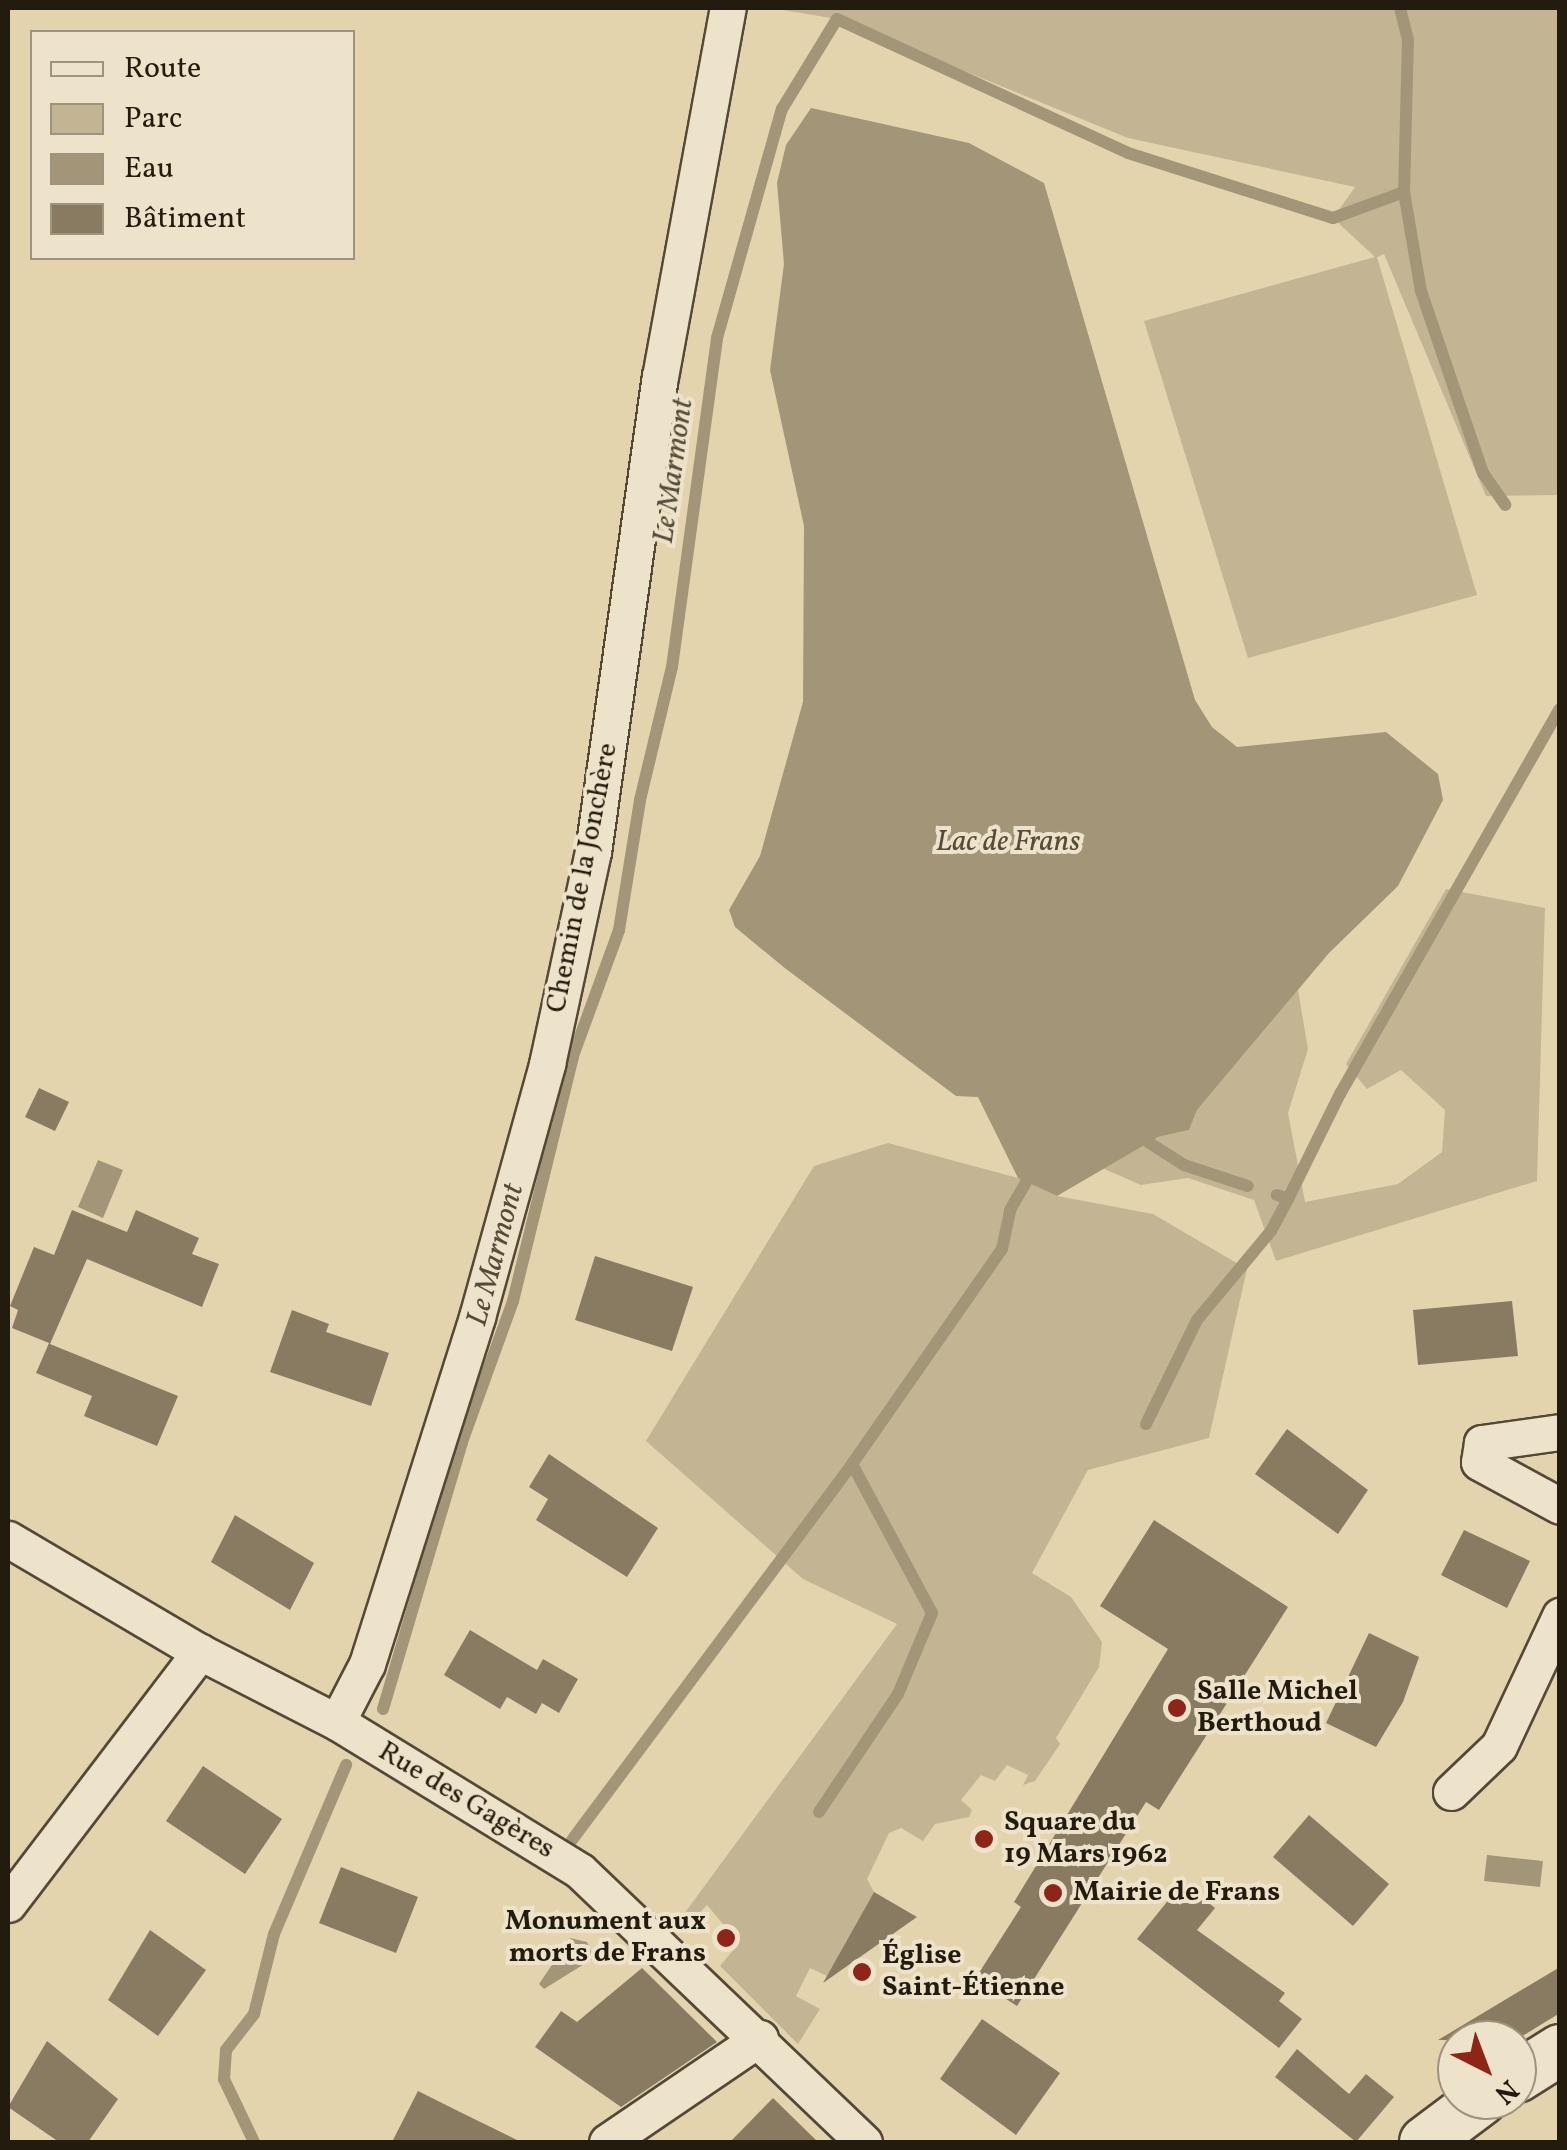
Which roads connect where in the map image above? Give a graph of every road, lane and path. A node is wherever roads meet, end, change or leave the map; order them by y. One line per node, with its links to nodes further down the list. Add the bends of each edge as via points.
1 (728, 8): 7 (street, Chemin de la Jonchère, via 660,377 593,852 546,1064 477,1317 390,1591 366,1664)
2 (1560, 1432): 3 (street, via 1482,1443 1479,1462)
3 (1560, 1506)
4 (8, 1539): 6 (street, Rue des Gagères)
5 (1560, 1616): 8 (street, via 1499,1746)
6 (200, 1652): 7 (street, Rue des Gagères); 9 (street)
7 (336, 1722): 10 (street, Rue des Gagères, via 580,1870)
8 (1451, 1792)
9 (14, 1882)
10 (760, 2038): 14 (street); 15 (street, Rue des Gagères)
11 (1560, 2050): 12 (street)
12 (1537, 2064)
13 (1454, 2120): 16 (street)
14 (607, 2142)
15 (864, 2142)
16 (1425, 2142)

